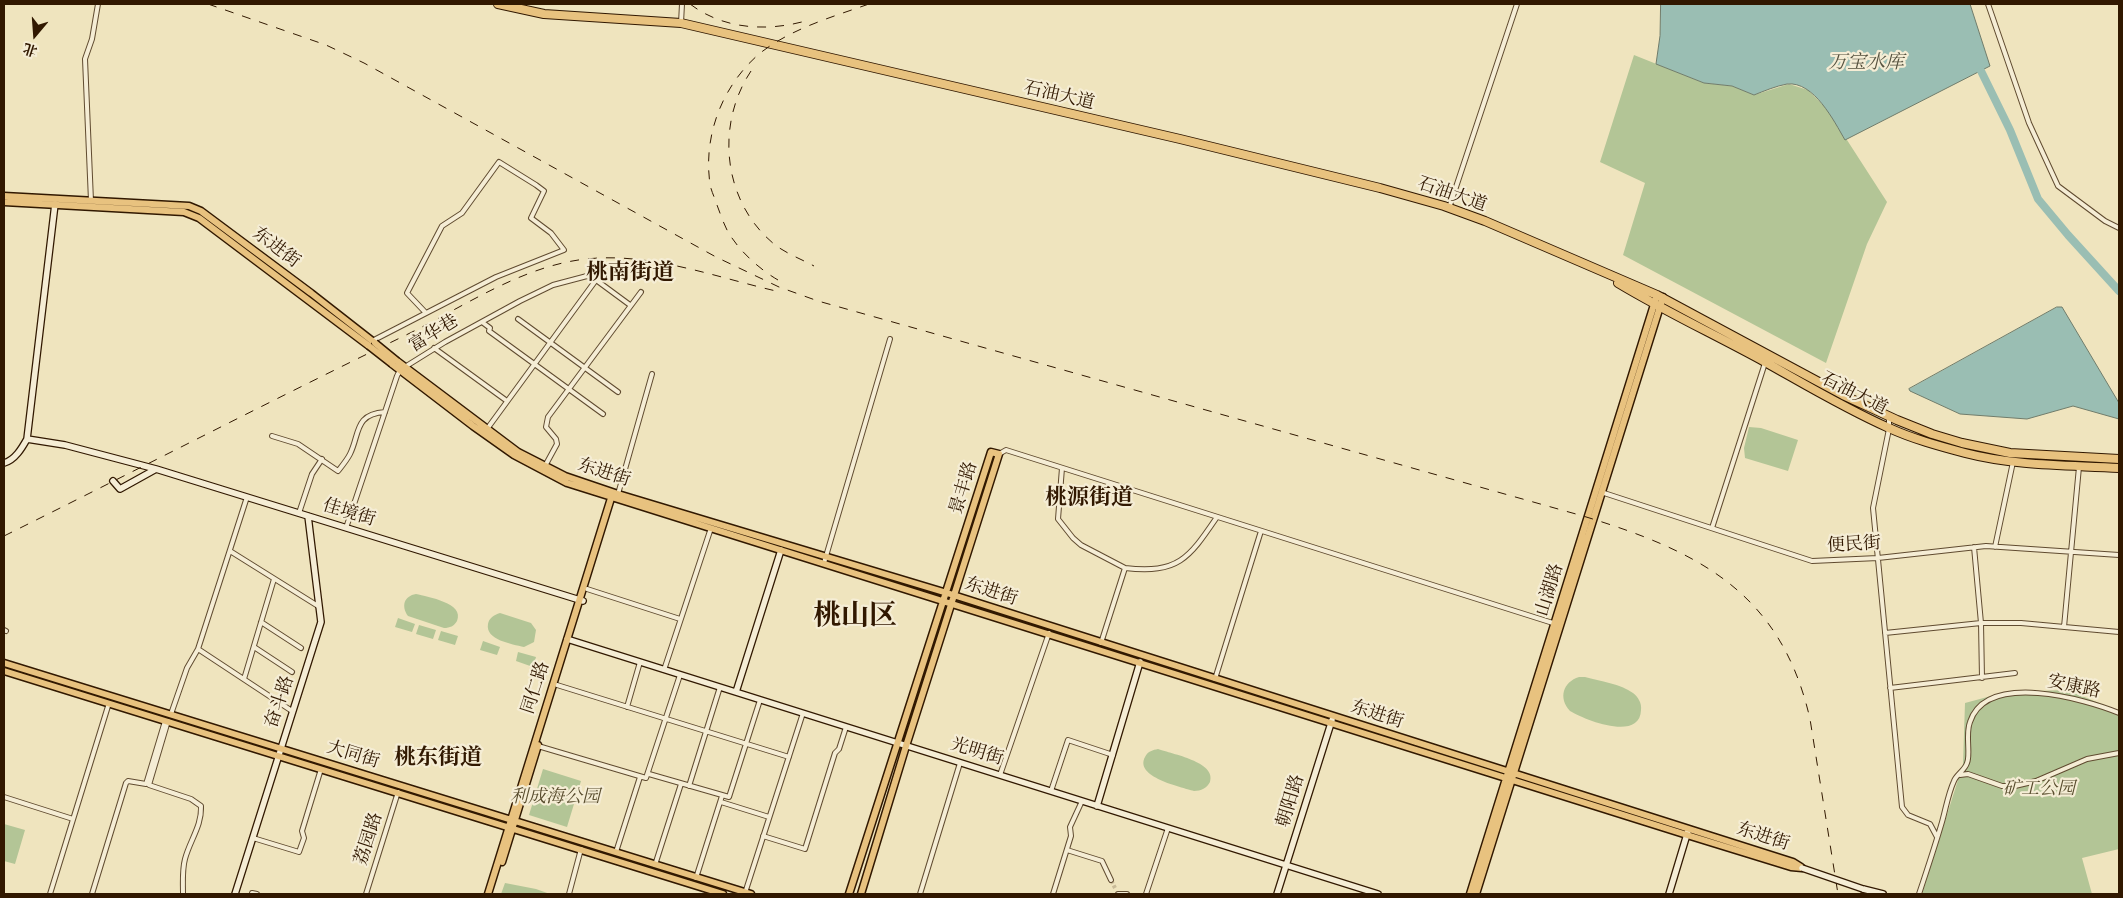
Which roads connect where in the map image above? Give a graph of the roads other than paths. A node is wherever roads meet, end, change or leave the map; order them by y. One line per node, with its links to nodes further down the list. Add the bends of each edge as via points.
1 (98, 4): 8 (street, via 85,59)
2 (498, 4): 6 (highway, 石油大道, via 544,14)
3 (682, 4): 6 (street)
4 (1517, 4): 11 (street)
5 (1988, 4): 12 (street, via 2029,123 2058,186 2104,221)
6 (681, 23): 11 (highway, 石油大道, via 1308,170)
7 (4, 196): 8 (main road, 东进街)
8 (91, 200): 24 (main road, 东进街, via 189,206 201,211)
9 (4, 202): 10 (main road, 东进街)
10 (55, 204): 24 (main road, 东进街, via 184,212 199,218); 40 (street)
11 (1449, 208): 13 (highway, 石油大道)
12 (2119, 228)
13 (1600, 271): 16 (highway, 石油大道); 18 (highway, 石油大道)
14 (596, 280): 17 (street); 21 (street, 富华巷, via 587,276 553,285); 23 (street)
15 (641, 292): 17 (street)
16 (1660, 296): 18 (main road, 山湖路); 36 (highway, 石油大道)
17 (630, 305): 28 (street)
18 (1657, 305): 26 (highway, 石油大道); 52 (main road, 山湖路); 80 (main road, 山湖路)
19 (425, 312): 19 (street, via 496,277 564,250 551,233 531,218 544,191 499,162 462,213 442,226 407,293); 24 (street)
20 (518, 319): 23 (street)
21 (482, 322): 25 (street, 富华巷); 27 (street, via 490,328 489,331)
22 (890, 339): 69 (street)
23 (549, 342): 27 (street); 28 (street)
24 (372, 343): 29 (main road, 东进街, bridge)
25 (434, 348): 29 (street, 富华巷); 33 (street)
26 (1765, 362): 38 (highway, 石油大道); 60 (street)
27 (534, 363): 31 (street); 33 (street)
28 (584, 368): 31 (street); 32 (street)
29 (403, 369): 34 (street, 富华巷, via 397,376); 37 (main road, 东进街); 53 (main road, 东进街, via 514,455 567,483)
30 (652, 374): 53 (street)
31 (569, 388): 35 (street); 46 (street, via 546,422 557,444)
32 (618, 392)
33 (507, 401): 37 (street)
34 (385, 412): 42 (street, via 365,418 358,428 350,454 338,471); 58 (street, 富华巷)
35 (603, 414)
36 (1889, 417): 38 (street); 43 (highway, 石油大道, via 1962,443 2010,453)
37 (487, 428): 46 (main road, 东进街, via 518,452)
38 (1889, 428): 44 (highway, 石油大道, via 1966,453); 68 (street, via 1873,508)
39 (272, 436): 42 (street, via 298,444)
40 (27, 439): 45 (street, via 9,462); 50 (street, 佳境街, via 65,444)
41 (999, 454): 48 (street, via 1006,450); 73 (main road, 景丰路, via 991,452); 74 (main road, 景丰路)
42 (322, 459): 55 (street, via 312,474)
43 (2119, 459)
44 (2013, 462): 47 (highway, 石油大道); 63 (street)
45 (4, 463)
46 (545, 466): 53 (main road, 东进街)
47 (2079, 466): 49 (highway, 石油大道); 66 (street)
48 (1062, 468): 57 (street); 70 (street, via 1058,519 1081,545)
49 (2119, 468)
50 (156, 469): 51 (street, via 120,489); 54 (street, 佳境街)
51 (114, 482)
52 (1601, 492): 60 (street, 便民街); 132 (main road, 山湖路)
53 (615, 495): 59 (main road, 东进街); 69 (main road, 东进街); 72 (main road, 同仁路); 75 (main road, 同仁路)
54 (247, 497): 55 (street, 佳境街); 65 (street)
55 (299, 513): 56 (street, 佳境街)
56 (308, 516): 58 (street, 佳境街); 76 (street, 奋斗路)
57 (1217, 516): 61 (street); 70 (street, via 1195,549 1172,566 1156,570)
58 (346, 528): 75 (street, 佳境街)
59 (711, 528): 64 (main road, 东进街); 77 (street)
60 (1712, 528): 68 (street, 便民街, via 1812,561)
61 (1261, 531): 80 (street); 100 (street)
62 (1974, 547): 63 (street, 便民街); 68 (street, 便民街); 79 (street)
63 (1995, 547): 66 (street, 便民街)
64 (781, 550): 69 (main road, 东进街); 104 (street)
65 (230, 551): 71 (street); 89 (street)
66 (2071, 551): 67 (street, 便民街); 81 (street)
67 (2119, 555)
68 (1878, 558): 84 (street)
69 (825, 560): 73 (main road, 东进街)
70 (1125, 568): 86 (street)
71 (274, 579): 76 (street); 78 (street)
72 (587, 589): 75 (main road, 同仁路); 77 (street)
73 (945, 597): 74 (main road, 东进街); 118 (main road, 景丰路)
74 (953, 599): 83 (main road, 东进街); 86 (main road, 东进街); 120 (main road, 景丰路)
75 (581, 601): 85 (main road, 同仁路)
76 (318, 606): 108 (street, 奋斗路, via 321,622)
77 (680, 619): 93 (street)
78 (261, 622): 87 (street); 88 (street)
79 (1981, 623): 81 (street); 84 (street); 98 (street)
80 (1556, 624): 132 (main road, 山湖路)
81 (2064, 627): 82 (street)
82 (2119, 632)
83 (1049, 633): 91 (main road, 东进街); 130 (street)
84 (1885, 633): 103 (street)
85 (569, 640): 90 (street, 光明街); 101 (main road, 同仁路); 145 (main road, 同仁路)
86 (1101, 643): 100 (main road, 东进街)
87 (254, 647): 95 (street); 99 (street)
88 (302, 648)
89 (198, 649): 99 (street); 111 (street, via 187,668)
90 (640, 662): 93 (street, 光明街); 107 (street)
91 (1140, 662): 112 (main road, 东进街); 123 (street)
92 (4, 663): 111 (main road, 大同街)
93 (664, 670): 97 (street, 光明街)
94 (4, 671): 106 (main road, 大同街)
95 (292, 672)
96 (2015, 673): 98 (street)
97 (680, 675): 102 (street, 光明街); 113 (street)
98 (1982, 678): 103 (street)
99 (244, 679): 108 (street)
100 (1216, 679): 112 (main road, 东进街)
101 (557, 685): 107 (street); 119 (main road, 同仁路)
102 (720, 687): 104 (street, 光明街); 116 (street)
103 (1890, 688): 149 (street, via 1902,807 1908,815 1930,824)
104 (736, 692): 105 (street, 光明街)
105 (760, 700): 109 (street, 光明街); 117 (street)
106 (109, 703): 114 (main road, 大同街); 144 (street)
107 (627, 707): 113 (street)
108 (292, 711): 121 (street, 奋斗路)
109 (803, 713): 115 (street, 光明街); 124 (street)
110 (2119, 713): 126 (street, 安康路, via 2082,700 2047,693 2000,696 1989,700 1970,721)
111 (171, 714): 121 (main road, 大同街)
112 (1332, 719): 132 (main road, 东进街); 155 (street, 朝阳路)
113 (666, 720): 116 (street); 128 (street)
114 (167, 721): 121 (main road, 大同街); 162 (street, via 146,784 128,781 126,784); 163 (street, via 149,786 191,799 201,806 198,827 185,859)
115 (846, 727): 118 (street, 光明街); 148 (street, via 805,849)
116 (706, 732): 117 (street); 135 (street)
117 (746, 744): 124 (street); 138 (street, via 729,798)
118 (898, 744): 120 (street, 光明街); 170 (main road, 景丰路)
119 (538, 746): 133 (street); 145 (main road, 同仁路)
120 (906, 746): 125 (street, 光明街); 171 (main road, 景丰路)
121 (280, 751): 127 (main road, 大同街); 145 (main road, 大同街); 150 (street, 奋斗路)
122 (2119, 753): 129 (street, via 2087,760 2036,782 2015,786 2002,786)
123 (1113, 755): 136 (street, via 1068,740); 142 (street)
124 (789, 757): 143 (street)
125 (960, 763): 130 (street, 光明街); 172 (street)
126 (1967, 763): 129 (street, 安康路); 131 (street)
127 (321, 768): 137 (main road, 大同街); 150 (street, via 299,852)
128 (649, 774): 133 (street, via 646,778); 134 (street)
129 (1968, 774): 131 (street)
130 (1000, 775): 136 (street, 光明街)
131 (1958, 775): 149 (street)
132 (1511, 776): 147 (main road, 东进街); 179 (main road, 山湖路); 180 (main road, 山湖路)
133 (640, 777): 153 (street)
134 (681, 784): 135 (street); 154 (street)
135 (689, 786): 138 (street)
136 (1051, 791): 140 (street, 光明街)
137 (398, 792): 145 (main road, 大同街); 165 (street, 荔园路)
138 (722, 796): 141 (street)
139 (4, 798): 144 (street)
140 (1082, 801): 142 (street, 光明街); 152 (street, via 1070,827)
141 (720, 802): 143 (street); 157 (street)
142 (1097, 806): 146 (street, 光明街)
143 (770, 817): 148 (street)
144 (73, 819): 161 (street)
145 (511, 824): 151 (main road, 大同街); 153 (main road, 大同街); 166 (main road, 同仁路); 167 (main road, 同仁路)
146 (1168, 828): 155 (street, 光明街); 176 (street)
147 (1688, 832): 156 (main road, 东进街); 181 (street)
148 (763, 836): 160 (street)
149 (1937, 837): 183 (street)
150 (253, 838): 164 (street, 奋斗路)
151 (581, 849): 168 (street); 169 (main road, 大同街)
152 (1067, 850): 158 (street, via 1102,861); 173 (street)
153 (616, 852): 154 (main road, 大同街)
154 (654, 865): 157 (main road, 大同街)
155 (1286, 865): 177 (street, 朝阳路); 178 (street, 光明街)
156 (1802, 868): 182 (street, bridge)
157 (696, 878): 160 (main road, 大同街)
158 (1111, 880)
159 (1115, 888): 174 (street)
160 (748, 893)
161 (50, 894)
162 (92, 894)
163 (183, 894)
164 (235, 894)
165 (366, 894)
166 (488, 894)
167 (492, 894)
168 (569, 894)
169 (723, 894)
170 (849, 894)
171 (861, 894)
172 (920, 894)
173 (1052, 894)
174 (1118, 894): 175 (street)
175 (1128, 894)
176 (1146, 894)
177 (1277, 894)
178 (1378, 894)
179 (1470, 894)
180 (1476, 894)
181 (1669, 894)
182 (1883, 894)
183 (1919, 894)

